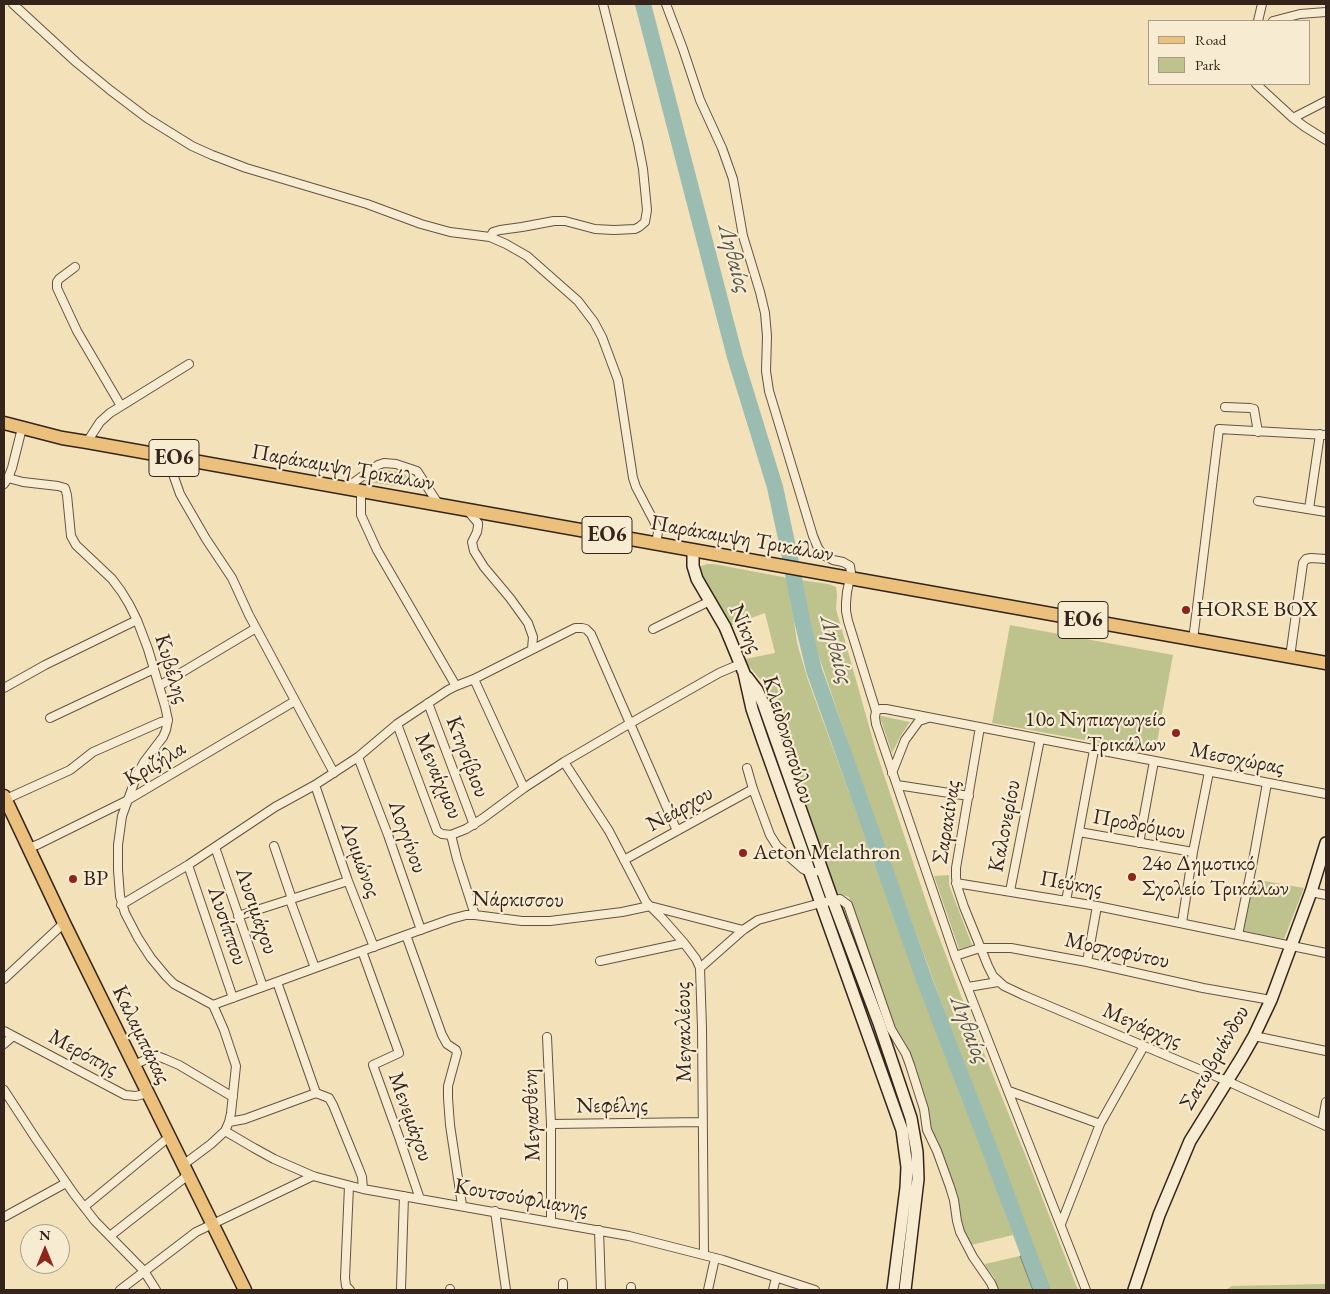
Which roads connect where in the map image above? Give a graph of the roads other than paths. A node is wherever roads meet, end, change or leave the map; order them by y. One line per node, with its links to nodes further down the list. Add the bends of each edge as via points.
1 (13, 4): 12 (street, via 110,90 192,146 254,170 435,228)
2 (603, 4): 12 (street, via 638,143 647,210 645,222 635,229 614,230 554,221 500,230)
3 (666, 4): 34 (street, via 700,100 733,179 743,236 765,312 769,391 813,536 823,555 850,566 852,569)
4 (1262, 4): 6 (street)
5 (1326, 12): 7 (street)
6 (1258, 20)
7 (1277, 20)
8 (1257, 85): 10 (street)
9 (1326, 101): 10 (street)
10 (1293, 118): 11 (street)
11 (1326, 140)
12 (490, 237): 31 (street, via 527,256 578,301 594,322 618,380 634,478 658,527)
13 (75, 267): 15 (street, via 59,279 57,288 77,331)
14 (189, 364): 15 (street)
15 (121, 406): 21 (street, via 100,422)
16 (1225, 407): 19 (street, via 1254,409)
17 (4, 423): 18 (main road, Παράκαμψη Τρικάλων / ΕΟ6)
18 (22, 428): 21 (main road, Παράκαμψη Τρικάλων / ΕΟ6); 23 (street)
19 (1258, 432): 20 (street); 39 (street, via 1220,429)
20 (1323, 434): 28 (street)
21 (87, 442): 22 (main road, Παράκαμψη Τρικάλων / ΕΟ6)
22 (167, 457): 24 (main road, Παράκαμψη Τρικάλων / ΕΟ6); 37 (street, via 180,494 227,569)
23 (6, 481): 36 (street, Κυβέλης, via 65,488 71,536 117,586)
24 (346, 488): 25 (main road, Παράκαμψη Τρικάλων / ΕΟ6); 27 (street, via 378,465 396,464 417,471)
25 (361, 491): 27 (main road, Παράκαμψη Τρικάλων / ΕΟ6); 47 (street, via 362,515 377,550)
26 (1258, 501): 28 (street)
27 (439, 505): 29 (main road, Παράκαμψη Τρικάλων / ΕΟ6)
28 (1309, 509): 30 (street)
29 (468, 510): 31 (main road, Παράκαμψη Τρικάλων / ΕΟ6); 40 (street, via 478,523 472,542 474,551 528,623 533,637)
30 (1326, 512)
31 (656, 544): 32 (main road, Παράκαμψη Τρικάλων / ΕΟ6)
32 (693, 551): 34 (main road, Παράκαμψη Τρικάλων / ΕΟ6); 35 (street, Νίκης, via 696,579)
33 (1326, 560): 41 (street, via 1311,558 1303,563)
34 (845, 578): 39 (main road, Παράκαμψη Τρικάλων / ΕΟ6); 51 (street, via 848,620)
35 (710, 601): 38 (street, Νίκης); 44 (street, Νίκης, via 725,627)
36 (136, 620): 43 (street, Κυβέλης); 48 (street)
37 (256, 628): 46 (street); 49 (street)
38 (653, 629)
39 (1193, 640): 41 (main road, Παράκαμψη Τρικάλων / ΕΟ6)
40 (532, 649): 45 (street); 56 (street, via 575,628 586,629)
41 (1290, 658): 42 (main road, Παράκαμψη Τρικάλων / ΕΟ6)
42 (1326, 663)
43 (154, 669): 46 (street, Κυβέλης); 53 (street)
44 (742, 669): 56 (street, via 719,673); 88 (street, Κλειδονοπούλου, via 763,703); 89 (street, Κλειδονοπούλου, via 752,708)
45 (474, 679): 47 (street); 70 (street)
46 (159, 686): 54 (street, Κυβέλης)
47 (456, 686): 50 (street)
48 (4, 688)
49 (295, 701): 65 (street); 75 (street, Κριζήλα)
50 (428, 703): 55 (street); 76 (street, Κτησίβιου)
51 (876, 711): 52 (street, Μεσοχώρας, via 886,709); 66 (street, via 876,724)
52 (929, 717): 57 (street, Μεσοχώρας); 66 (street, via 919,720 905,740)
53 (50, 718)
54 (168, 720): 74 (street, via 92,752 70,770); 75 (street, Κυβέλης, via 163,737 140,768)
55 (397, 724): 60 (street); 79 (street, Μεναίχμου, via 437,831)
56 (629, 724): 62 (street); 77 (street)
57 (980, 727): 58 (street, Μεσοχώρας); 73 (street, Σαρακίνας)
58 (1040, 739): 59 (street, Μεσοχώρας); 92 (street, Καλονερίου)
59 (1094, 750): 61 (street, Μεσοχώρας); 78 (street)
60 (358, 757): 65 (street); 105 (street, Λογγίνου)
61 (1154, 761): 64 (street, Μεσοχώρας); 80 (street)
62 (564, 762): 70 (street); 86 (street, Μεγακλέους)
63 (747, 768): 71 (street)
64 (1209, 772): 67 (street, Μεσοχώρας); 85 (street)
65 (334, 773): 68 (street)
66 (892, 773): 69 (street)
67 (1267, 783): 72 (street, Μεσοχώρας); 108 (street)
68 (315, 785): 83 (street); 90 (street, Λοιμώνος)
69 (897, 785): 73 (street); 115 (street)
70 (524, 788): 76 (street)
71 (753, 789): 77 (street, Νεάρχου); 89 (street, via 777,846)
72 (1326, 794)
73 (969, 796): 91 (street, Σαρακίνας)
74 (5, 798): 84 (main road, Καλαμπάκας)
75 (126, 802): 84 (street, Κριζήλα); 98 (street, Κυβέλης, via 118,845)
76 (474, 824): 79 (street)
77 (677, 831): 86 (street, Νεάρχου)
78 (1079, 832): 80 (street, Προδρόμου); 96 (street)
79 (452, 834): 101 (street)
80 (1139, 843): 85 (street, Προδρόμου)
81 (1326, 843): 93 (street, Σατωβριάνδου)
82 (274, 846): 95 (street)
83 (215, 847): 87 (street); 102 (street, Λυσιμάχου)
84 (29, 848): 103 (main road, Καλαμπάκας)
85 (1193, 852): 104 (street)
86 (624, 860): 99 (street, Μεγακλέους)
87 (188, 865): 98 (street); 125 (street, Λυσίππου)
88 (822, 870): 89 (street); 97 (street, Κλειδονοπούλου)
89 (810, 873): 97 (street, Κλειδονοπούλου)
90 (348, 881): 95 (street); 110 (street, Λοιμώνος)
91 (956, 883): 92 (street, Πεύκης); 112 (street, Σαρακίνας)
92 (1010, 891): 96 (street, Πεύκης)
93 (1311, 892): 94 (street); 111 (street, Σατωβριάνδου)
94 (1326, 895)
95 (291, 899): 102 (street); 118 (street)
96 (1066, 901): 100 (street, Πεύκης)
97 (827, 902): 106 (street, via 758,920); 129 (street, Κλειδονοπούλου); 181 (street, Κλειδονοπούλου, via 902,1130 907,1167)
98 (121, 905): 127 (street, Κυβέλης, via 138,938 169,980)
99 (650, 906): 101 (street, Νάρκισσου, via 550,921); 106 (street, Νάρκισσου); 109 (street, Μεγακλέους)
100 (1096, 906): 104 (street, Πεύκης); 117 (street)
101 (475, 915): 105 (street, Νάρκισσου, via 460,916)
102 (238, 916): 123 (street, Λυσιμάχου)
103 (64, 923): 120 (street); 136 (main road, Καλαμπάκας)
104 (1182, 923): 108 (street, Πεύκης)
105 (421, 930): 107 (street, Νάρκισσου)
106 (743, 930): 119 (street)
107 (406, 935): 110 (street, Νάρκισσου); 158 (street, via 442,1036 457,1053 448,1098)
108 (1238, 935): 111 (street, Πεύκης)
109 (684, 943): 116 (street); 119 (street, Μεγακλέους)
110 (374, 946): 113 (street, Νάρκισσου)
111 (1291, 946): 114 (street, Πεύκης); 126 (street, Σατωβριάνδου)
112 (980, 948): 115 (street, Μοσχοφύτου); 117 (street, Μοσχοφύτου, via 1011,948); 122 (street)
113 (362, 951): 118 (street, Νάρκισσου); 157 (street, Μενεμάχου, via 399,1053 373,1065)
114 (1326, 953)
115 (955, 956): 124 (street)
116 (600, 961)
117 (1087, 962): 126 (street, Μοσχοφύτου)
118 (315, 968): 121 (street, Νάρκισσου)
119 (700, 968): 145 (street, Μεγακλέους)
120 (4, 979)
121 (277, 982): 123 (street, Νάρκισσου); 141 (street)
122 (998, 982): 124 (street); 134 (street, Μεγάρχης)
123 (263, 986): 125 (street, Νάρκισσου)
124 (968, 987): 139 (street)
125 (234, 998): 127 (street, Νάρκισσου)
126 (1271, 1000): 131 (street, Σατωβριάνδου)
127 (213, 1005): 142 (street, via 235,1062)
128 (4, 1032): 130 (street, Μερόπης)
129 (887, 1032): 182 (street, Κλειδονοπούλου, via 917,1152 918,1185); 183 (street, via 906,1054 928,1130 954,1200 960,1232)
130 (13, 1036): 133 (street); 140 (street, Μερόπης, via 125,1095)
131 (1254, 1036): 135 (street); 137 (street, Σατωβριάνδου)
132 (547, 1037): 146 (street, Μεγασθένη)
133 (4, 1044)
134 (1144, 1046): 137 (street, Μεγάρχης); 147 (street)
135 (1326, 1051)
136 (134, 1065): 140 (main road, Καλαμπάκας); 142 (street, via 156,1056 165,1059)
137 (1227, 1081): 148 (street, Μεγάρχης); 185 (street, Σατωβριάνδου, via 1178,1167)
138 (4, 1090): 153 (street)
139 (1009, 1091): 147 (street); 164 (street)
140 (148, 1093): 150 (main road, Καλαμπάκας)
141 (316, 1093): 144 (street); 155 (street, via 329,1098 333,1105 362,1177)
142 (233, 1098): 144 (street)
143 (1326, 1102): 148 (street)
144 (229, 1122): 149 (street)
145 (703, 1122): 146 (street, Νεφέλης); 167 (street, Μεγακλέους)
146 (551, 1124): 162 (street, Μεγασθένη)
147 (1100, 1124): 164 (street)
148 (1324, 1125)
149 (225, 1131): 151 (street); 152 (street, Κουτσούφλιανης, via 264,1154)
150 (170, 1137): 151 (main road, Καλαμπάκας); 159 (street)
151 (186, 1170): 163 (main road, Καλαμπάκας); 166 (street)
152 (313, 1176): 154 (street, Κουτσούφλιανης); 163 (street)
153 (66, 1183): 159 (street); 161 (street)
154 (349, 1186): 155 (street, Κουτσούφλιανης); 175 (street, via 345,1281)
155 (363, 1189): 156 (street, Κουτσούφλιανης)
156 (404, 1196): 157 (street, Κουτσούφλιανης); 171 (street)
157 (420, 1198): 158 (street, Κουτσούφλιανης)
158 (462, 1206): 160 (street, Κουτσούφλιανης)
159 (84, 1207): 166 (street)
160 (495, 1211): 162 (street, Κουτσούφλιανης); 176 (street)
161 (4, 1217)
162 (551, 1221): 165 (street, Κουτσούφλιανης)
163 (212, 1223): 169 (street); 174 (main road, Καλαμπάκας)
164 (1061, 1224): 184 (street)
165 (599, 1230): 167 (street, Κουτσούφλιανης); 177 (street)
166 (110, 1236): 169 (street)
167 (704, 1255): 168 (street, Κουτσούφλιανης)
168 (715, 1258): 170 (street, Κουτσούφλιανης); 178 (street)
169 (144, 1271): 172 (street); 173 (street)
170 (776, 1278): 179 (street); 180 (street, Κουτσούφλιανης)
171 (401, 1289)
172 (120, 1290)
173 (156, 1290)
174 (245, 1290)
175 (350, 1290)
176 (506, 1290)
177 (601, 1290)
178 (708, 1290)
179 (773, 1290)
180 (815, 1290)
181 (893, 1290)
182 (905, 1290)
183 (994, 1290)
184 (1086, 1290)
185 (1134, 1290)

